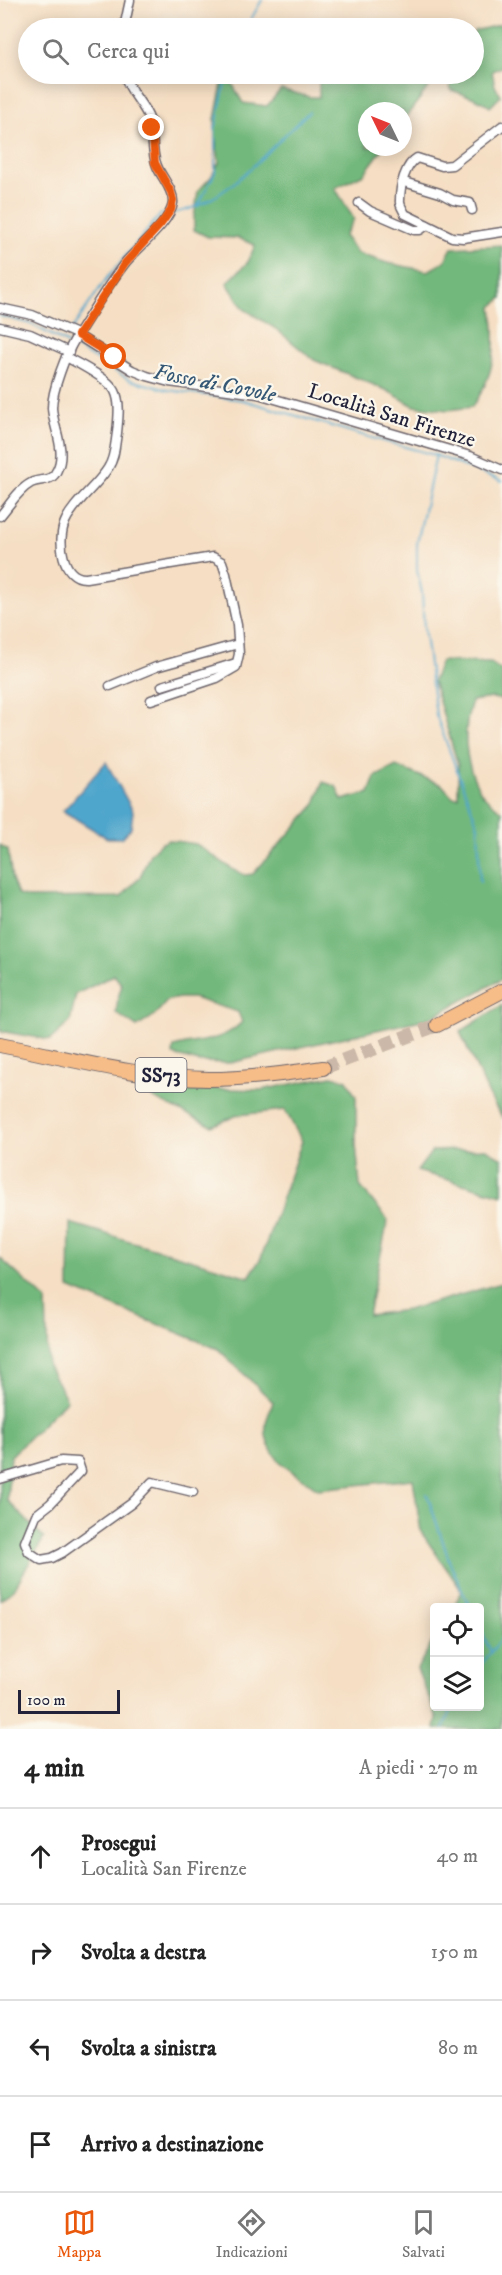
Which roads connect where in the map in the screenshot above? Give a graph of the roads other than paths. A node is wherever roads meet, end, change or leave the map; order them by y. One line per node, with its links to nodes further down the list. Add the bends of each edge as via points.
1 (128, 1): 2 (street)
2 (125, 18)
3 (127, 84): 12 (street, via 149,118 155,163 171,192 171,210 125,263)
4 (502, 126): 5 (street, via 452,165 412,160)
5 (404, 182): 7 (street, via 470,203); 8 (street, via 400,200 405,214)
6 (359, 203): 8 (street, via 414,230)
7 (472, 210)
8 (427, 225): 9 (street, via 452,237)
9 (502, 232)
10 (0, 308): 12 (street, Località San Firenze, via 32,315)
11 (0, 327): 13 (street, via 30,334)
12 (76, 336): 13 (street); 14 (street, Località San Firenze, via 147,376 258,394 470,456)
13 (68, 352): 15 (street, via 52,407 58,431 57,472 45,481 33,481 26,486); 16 (street, via 109,384 115,392 118,416 109,468 64,523 63,555 68,567 73,574 86,578 213,557 222,562 226,574)
14 (502, 470)
15 (0, 516)
16 (238, 644): 17 (street); 18 (street, via 156,667)
17 (237, 662): 19 (street); 20 (street, via 236,667 217,678)
18 (110, 686)
19 (162, 686)
20 (151, 700)
21 (502, 992): 22 (main road)
22 (436, 1025)
23 (0, 1045): 24 (main road, SS73, via 140,1073 208,1079)
24 (323, 1068)
25 (0, 1479): 26 (street, via 61,1461 78,1462 81,1471 36,1515 29,1529 25,1542 29,1552 41,1560 62,1553 132,1503 152,1482)
26 (193, 1492)

